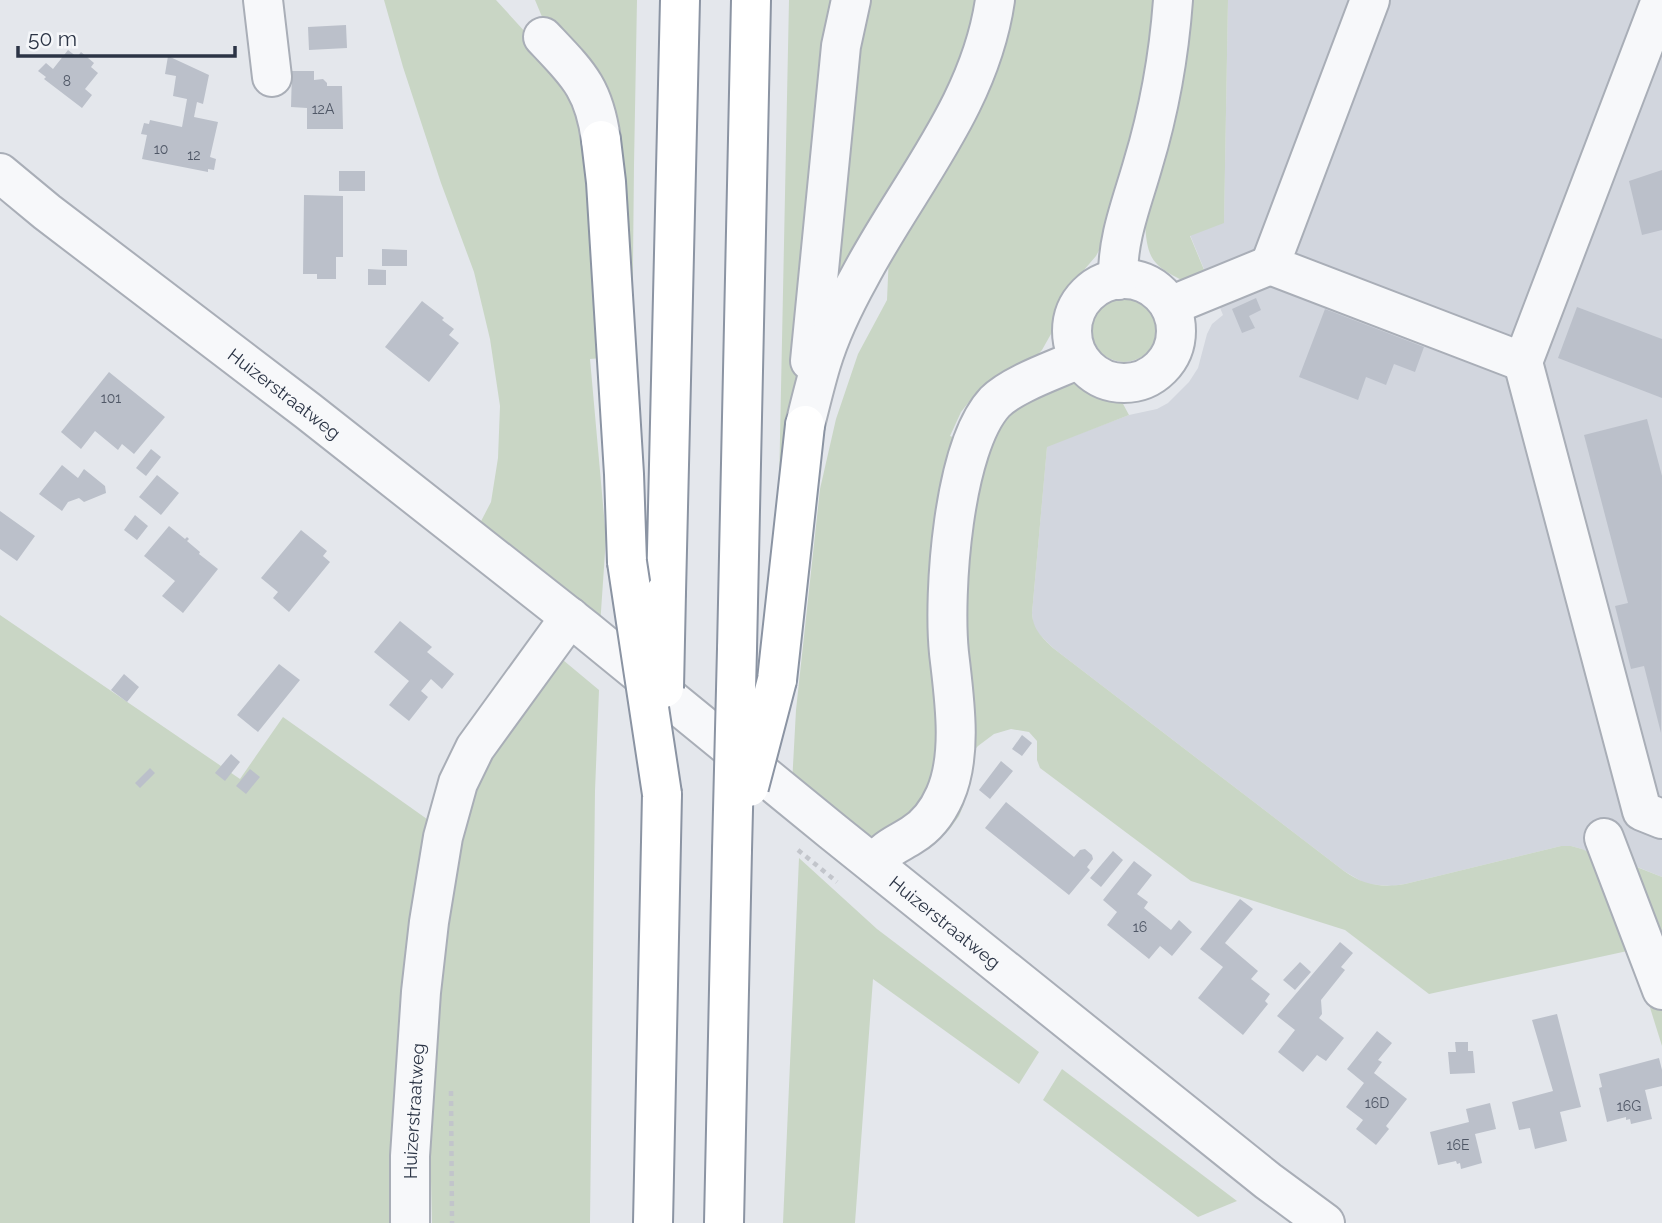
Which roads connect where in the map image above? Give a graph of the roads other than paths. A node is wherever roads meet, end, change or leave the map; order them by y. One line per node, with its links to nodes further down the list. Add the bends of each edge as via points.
1 (263, 0): 10 (street)
2 (680, 0): 20 (highway, bridge)
3 (751, 0): 23 (highway, bridge)
4 (851, 0): 18 (street, via 841,46)
5 (995, 0): 18 (street, via 986,44 961,107 855,286 822,361)
6 (1173, 0): 14 (street, via 1160,96 1123,228)
7 (1370, 0): 13 (street)
8 (1661, 0): 17 (street)
9 (543, 37): 11 (street, via 585,86)
10 (272, 77)
11 (601, 141): 20 (highway, bridge, via 627,562)
12 (0, 173): 19 (street, Huizerstraatweg)
13 (1270, 265): 15 (street); 17 (street)
14 (1118, 280): 15 (street, via 1144,282); 16 (street, via 1093,288 1080,301 1071,335)
15 (1170, 306): 16 (street, via 1176,322 1174,347 1161,369 1147,379 1114,383 1098,377)
16 (1079, 359): 24 (street, via 997,400 974,436 962,475 950,558 946,619 956,727 951,777 946,795 925,826)
17 (1523, 362): 21 (street, via 1642,811)
18 (805, 425): 23 (highway, bridge, via 777,680)
19 (570, 617): 24 (street, Huizerstraatweg); 26 (street, Huizerstraatweg, via 475,748 458,783 443,836 421,992 410,1156)
20 (662, 794): 27 (highway)
21 (1662, 819)
22 (1604, 838): 25 (street)
23 (732, 850): 28 (highway)
24 (875, 865): 29 (street, Huizerstraatweg)
25 (1662, 990)
26 (411, 1223)
27 (653, 1223)
28 (724, 1223)
29 (1325, 1223)

